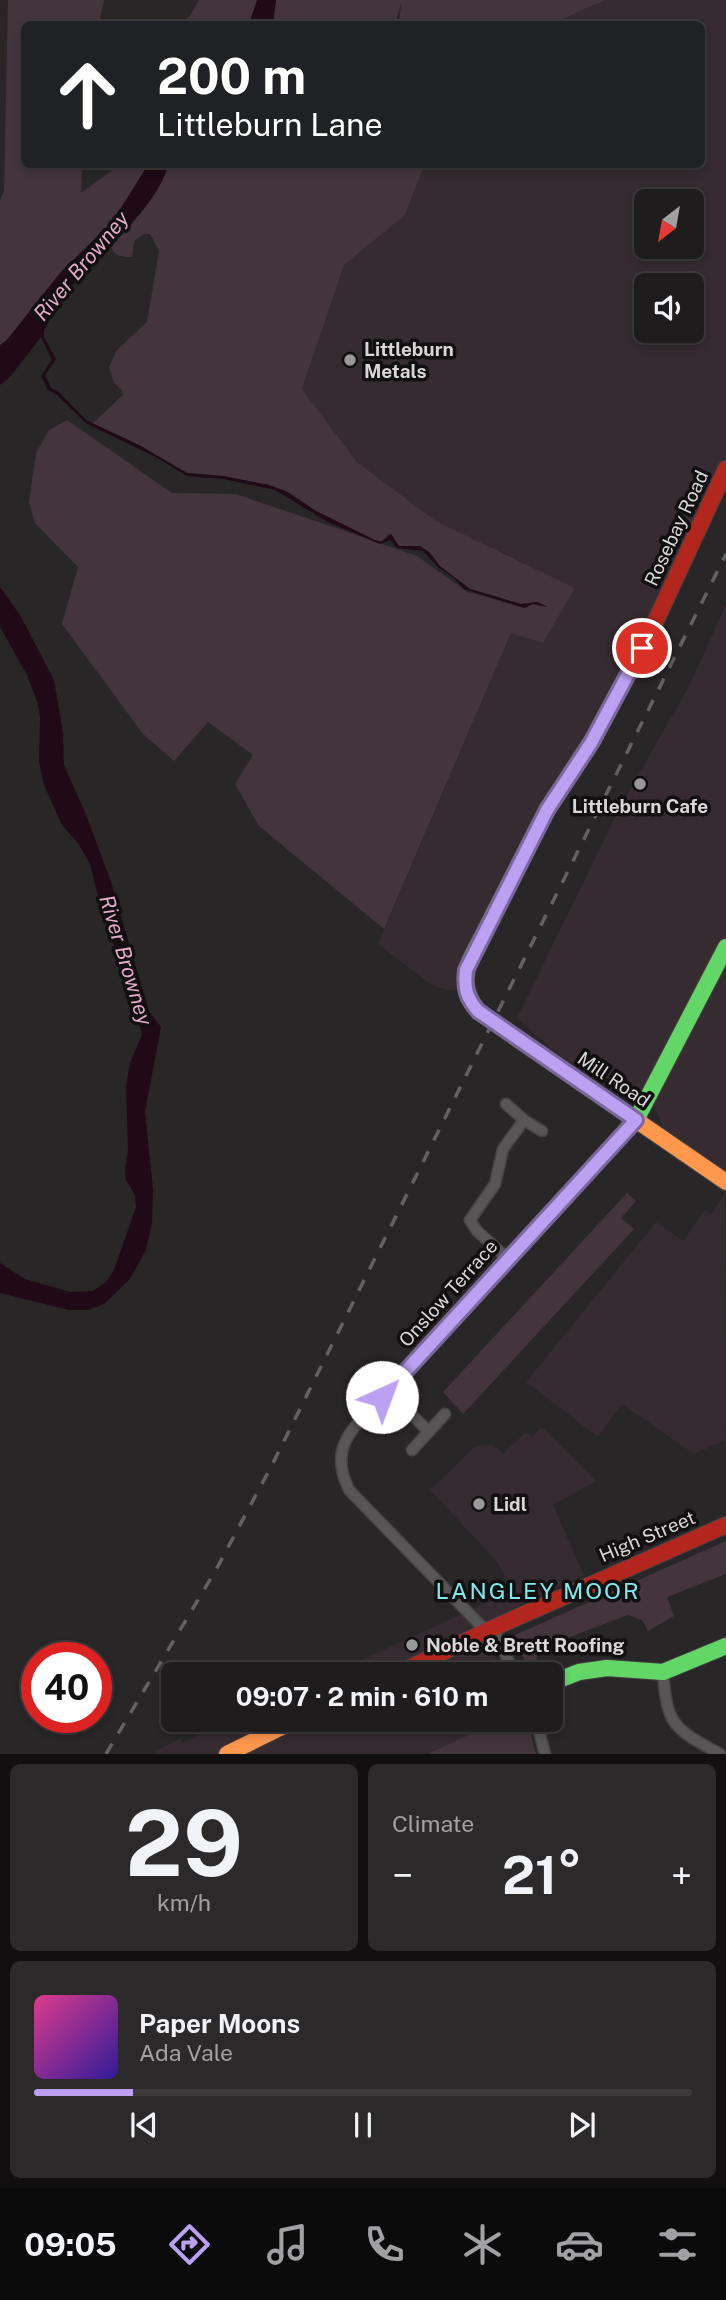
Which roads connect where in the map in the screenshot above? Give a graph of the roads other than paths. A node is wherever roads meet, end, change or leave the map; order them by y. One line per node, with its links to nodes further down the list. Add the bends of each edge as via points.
1 (726, 469): 3 (street, Rosebay Road, via 623,687 547,810 474,951 464,988)
2 (726, 947): 6 (street, Onslow Terrace)
3 (478, 1011): 6 (street, Mill Road, bridge)
4 (506, 1104): 5 (street)
5 (524, 1120): 7 (street); 9 (street, via 503,1149 495,1184 470,1220)
6 (636, 1120): 8 (street, Mill Road); 9 (street, Onslow Terrace)
7 (542, 1130)
8 (726, 1182)
9 (507, 1258): 10 (street, Onslow Terrace)
10 (382, 1397): 12 (street); 15 (street, via 346,1437 341,1451 342,1475 349,1490)
11 (445, 1414): 12 (street)
12 (429, 1432): 13 (street)
13 (412, 1450)
14 (726, 1525): 15 (street, High Street)
15 (489, 1629): 17 (street, High Street); 18 (street)
16 (726, 1646): 19 (street)
17 (422, 1662)
18 (508, 1662)
19 (663, 1672): 20 (street, via 607,1668); 25 (street, via 673,1721)
20 (563, 1679)
21 (272, 1732): 23 (street)
22 (539, 1732): 24 (street)
23 (227, 1754)
24 (545, 1754)
25 (720, 1754)

